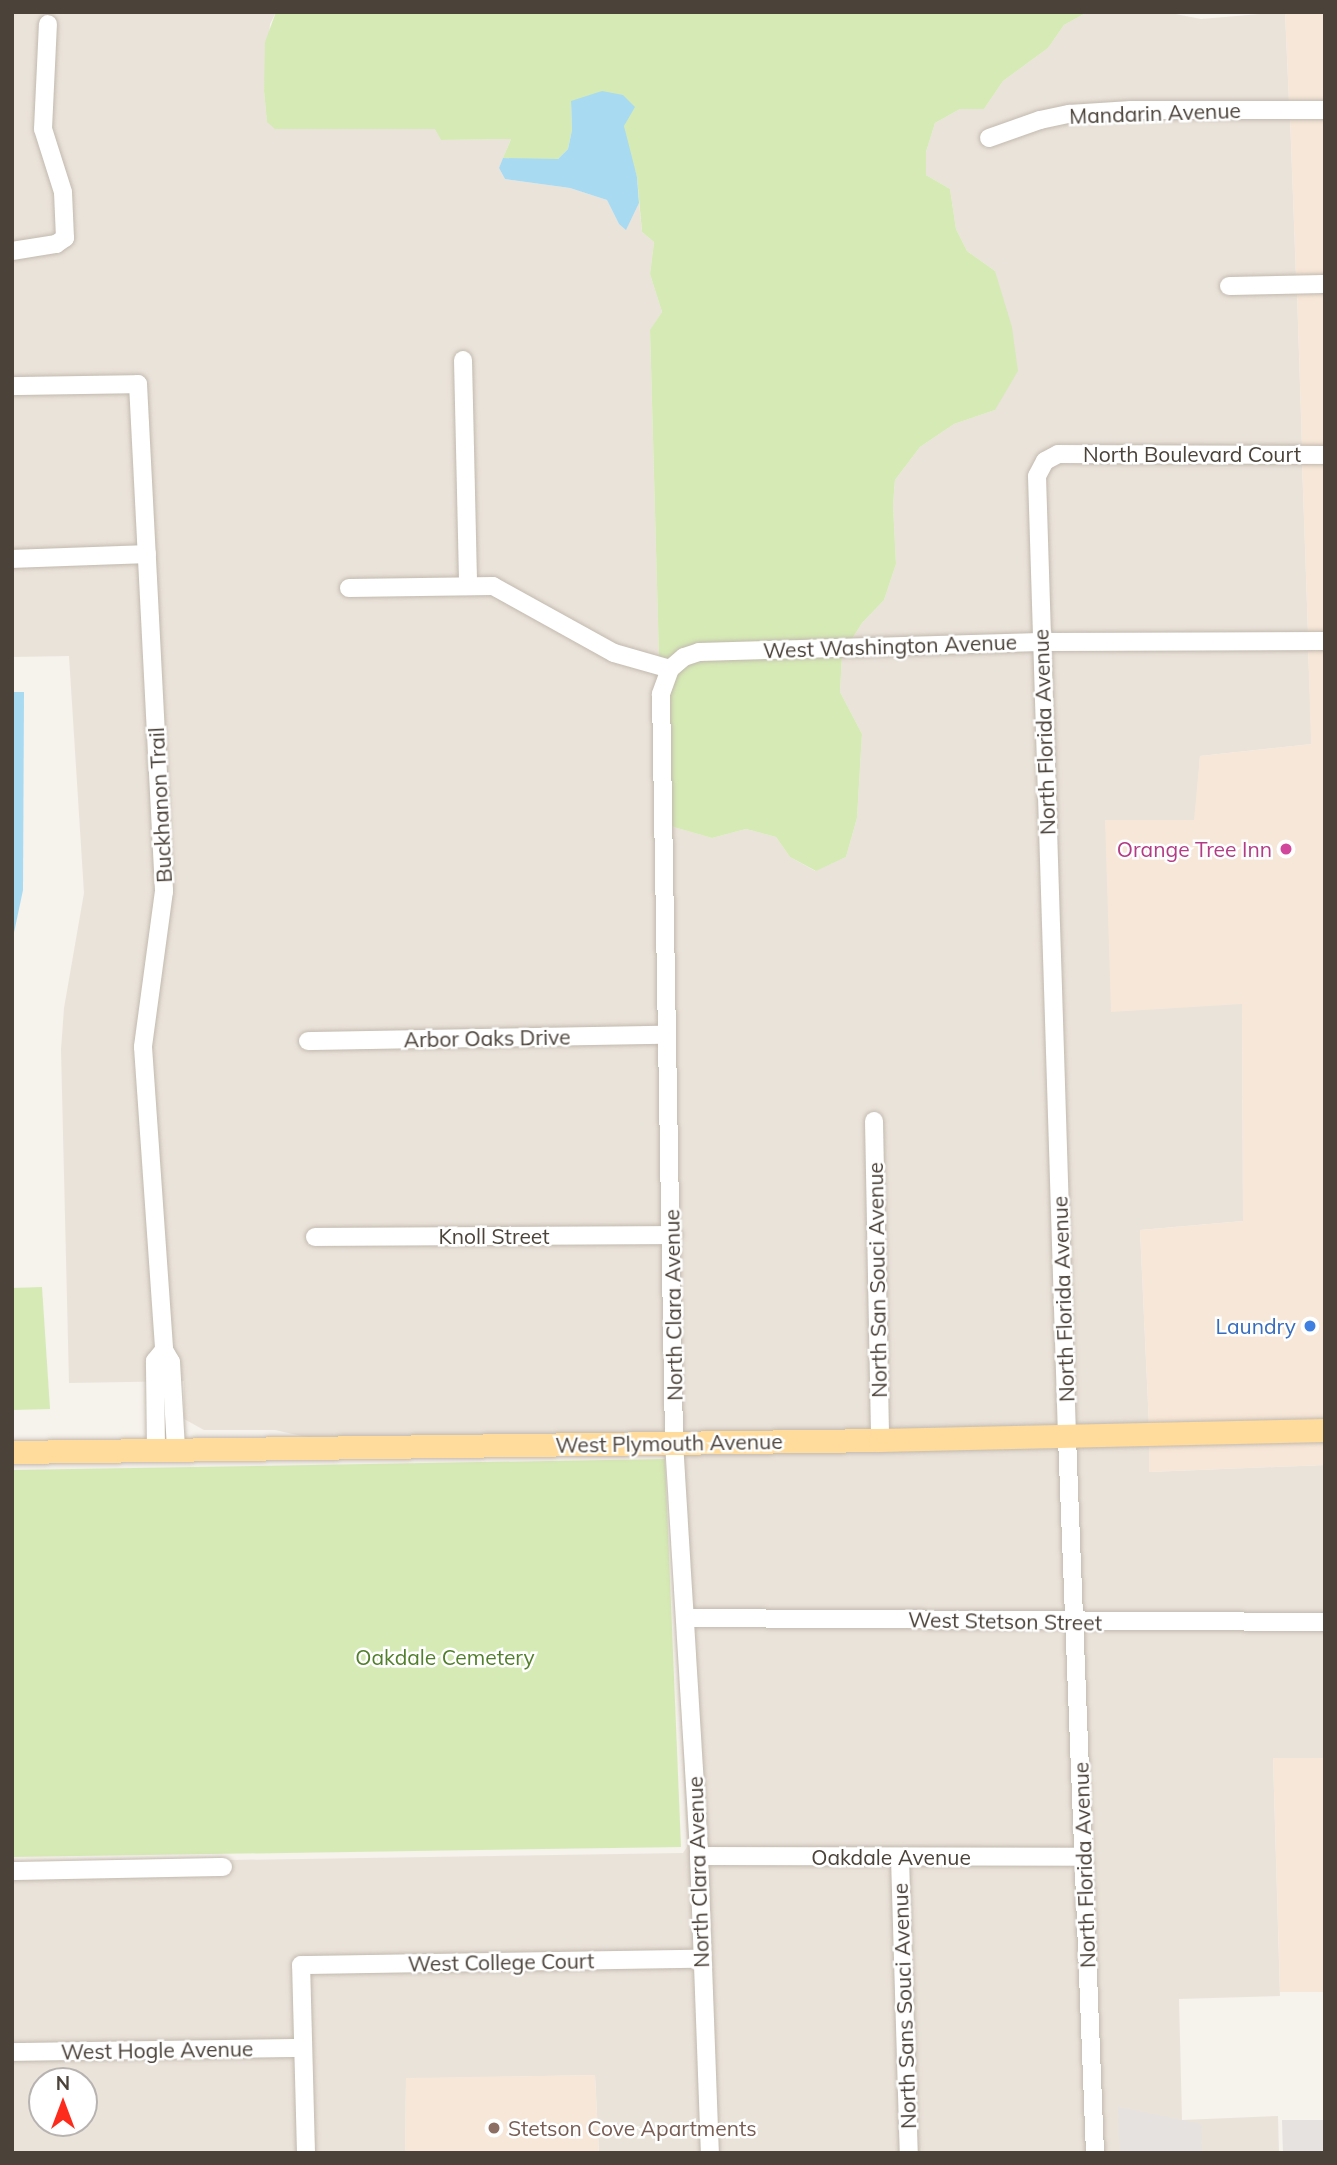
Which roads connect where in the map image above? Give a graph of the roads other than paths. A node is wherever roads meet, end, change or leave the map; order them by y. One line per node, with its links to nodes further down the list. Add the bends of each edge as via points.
1 (48, 24): 4 (street, via 43,129 63,192 65,238 56,244)
2 (1325, 110): 3 (street, Mandarin Avenue, via 1069,114)
3 (989, 138)
4 (12, 251)
5 (1325, 284): 6 (street)
6 (1229, 286)
7 (463, 360): 13 (street)
8 (12, 386): 11 (street, Buckhanon Trail, via 138,384)
9 (1058, 454): 10 (street, North Boulevard Court); 16 (street, North Florida Avenue, via 1045,461 1037,476)
10 (1325, 455)
11 (147, 554): 12 (street); 27 (street, Buckhanon Trail, via 164,891 143,1047 164,1350 171,1362)
12 (12, 559)
13 (467, 586): 14 (street); 17 (street, via 492,586 614,653)
14 (349, 588)
15 (1325, 641): 16 (street, West Washington Avenue)
16 (1040, 642): 17 (street, West Washington Avenue, via 699,652); 24 (street, North Florida Avenue)
17 (670, 669): 18 (street, North Clara Avenue, via 661,694)
18 (667, 1035): 19 (street, Arbor Oaks Drive); 21 (street, North Clara Avenue)
19 (307, 1041)
20 (874, 1121): 25 (street, North San Souci Avenue)
21 (673, 1235): 22 (street, Knoll Street); 26 (street, North Clara Avenue)
22 (315, 1237)
23 (1325, 1430): 24 (main road, West Plymouth Avenue)
24 (1067, 1436): 25 (main road, West Plymouth Avenue); 30 (street, North Florida Avenue)
25 (880, 1440): 26 (main road, West Plymouth Avenue)
26 (674, 1442): 27 (main road, West Plymouth Avenue); 29 (street, North Clara Avenue)
27 (166, 1449): 28 (main road, West Plymouth Avenue)
28 (12, 1452)
29 (685, 1618): 30 (street, West Stetson Street); 32 (street, North Clara Avenue)
30 (1076, 1622): 31 (street, West Stetson Street); 33 (street, North Florida Avenue)
31 (1325, 1622)
32 (699, 1856): 34 (street, Oakdale Avenue); 37 (street, North Clara Avenue)
33 (1083, 1857): 34 (street, Oakdale Avenue); 43 (street, North Florida Avenue)
34 (900, 1858): 42 (street, North Sans Souci Avenue)
35 (223, 1867): 36 (street)
36 (12, 1871)
37 (701, 1959): 38 (street, West College Court, via 301,1965); 41 (street, North Clara Avenue)
38 (302, 2049): 39 (street, West Hogle Avenue); 40 (street)
39 (12, 2052)
40 (306, 2153)
41 (710, 2153)
42 (909, 2153)
43 (1095, 2153)

